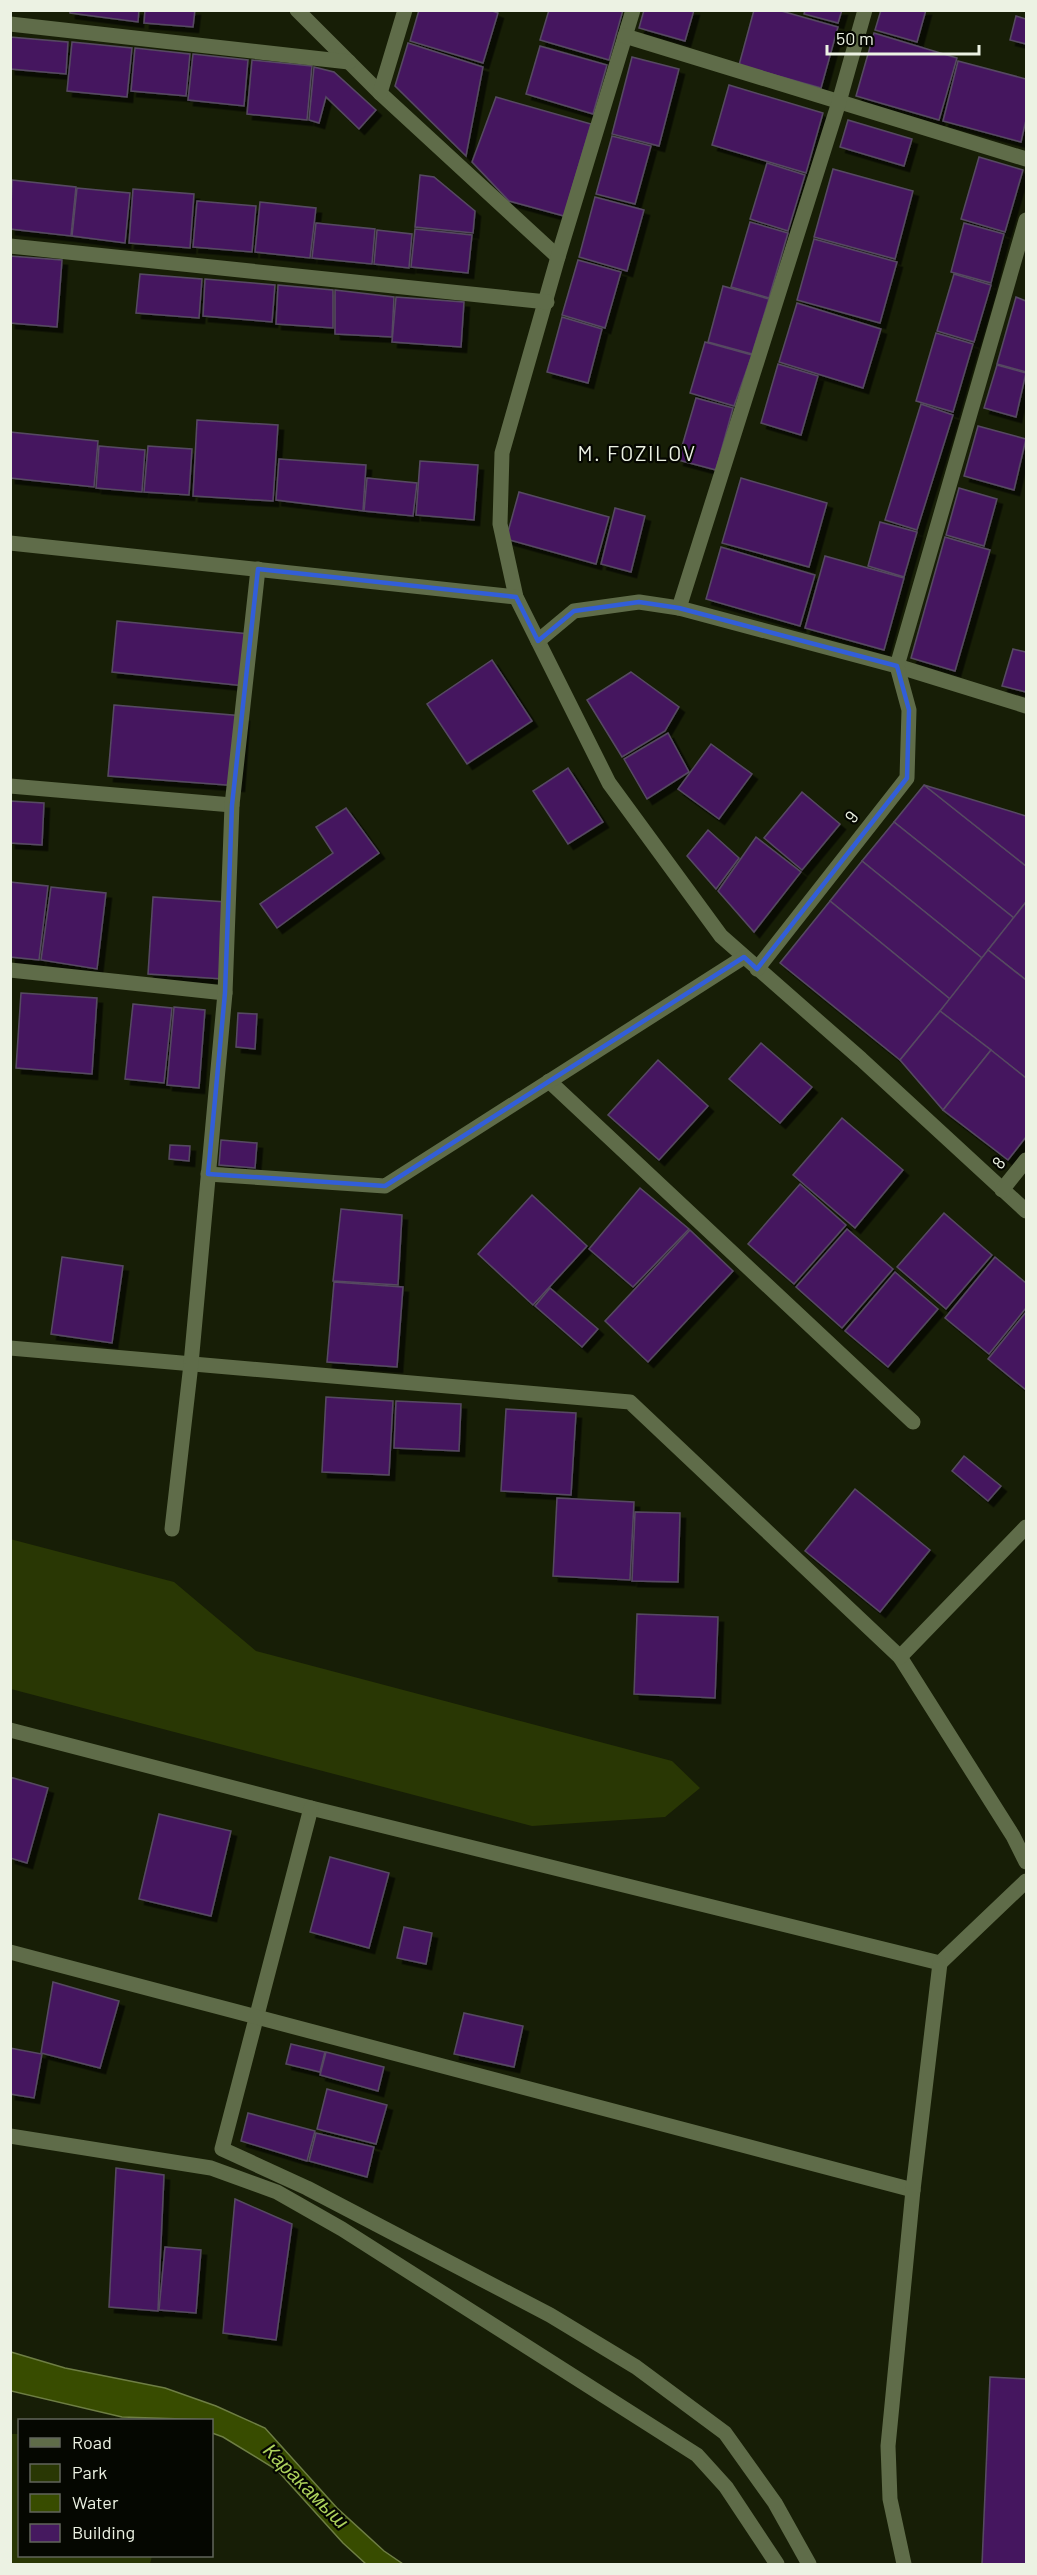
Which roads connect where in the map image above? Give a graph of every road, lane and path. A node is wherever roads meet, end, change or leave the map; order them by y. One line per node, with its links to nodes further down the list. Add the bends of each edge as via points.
1 (297, 10): 7 (street)
2 (405, 10): 8 (street)
3 (633, 10): 6 (street)
4 (865, 10): 9 (street)
5 (10, 24): 7 (street)
6 (625, 36): 9 (street); 13 (street)
7 (349, 62): 8 (street)
8 (380, 93): 13 (street)
9 (839, 102): 10 (street); 18 (street)
10 (1026, 159)
11 (1026, 220): 20 (street)
12 (10, 246): 14 (street)
13 (558, 257): 14 (street)
14 (547, 302): 17 (street, via 502,453 500,524)
15 (10, 543): 16 (street)
16 (258, 569): 17 (street); 23 (street)
17 (516, 597): 19 (street)
18 (679, 609): 19 (street, via 639,602 574,611); 20 (street)
19 (538, 641): 24 (street, via 609,783 721,936)
20 (897, 666): 21 (street); 25 (street, 9, via 909,710 907,778)
21 (1026, 706)
22 (10, 786): 23 (street)
23 (232, 805): 27 (street)
24 (744, 957): 25 (street); 28 (street)
25 (757, 969): 31 (street)
26 (10, 970): 27 (street)
27 (225, 993): 30 (street)
28 (549, 1081): 30 (street, via 385,1186); 35 (street)
29 (1026, 1160): 31 (street, 8)
30 (208, 1174): 34 (street)
31 (1002, 1190): 32 (street)
32 (1026, 1210)
33 (10, 1348): 34 (street)
34 (191, 1364): 37 (street); 38 (street, via 630,1402)
35 (913, 1422)
36 (1026, 1527): 38 (street)
37 (172, 1529)
38 (900, 1657): 41 (street)
39 (10, 1730): 40 (street)
40 (311, 1808): 44 (street); 45 (street)
41 (1026, 1862)
42 (1026, 1881): 44 (street)
43 (10, 1952): 45 (street)
44 (940, 1963): 47 (street)
45 (256, 2017): 47 (street); 49 (street, via 222,2149 308,2188 550,2315 636,2367 725,2433 775,2503)
46 (10, 2136): 48 (street, via 211,2168 277,2192 342,2229 697,2455 726,2487)
47 (913, 2190): 50 (street, via 888,2446 890,2499)
48 (777, 2565)
49 (809, 2565)
50 (904, 2565)

